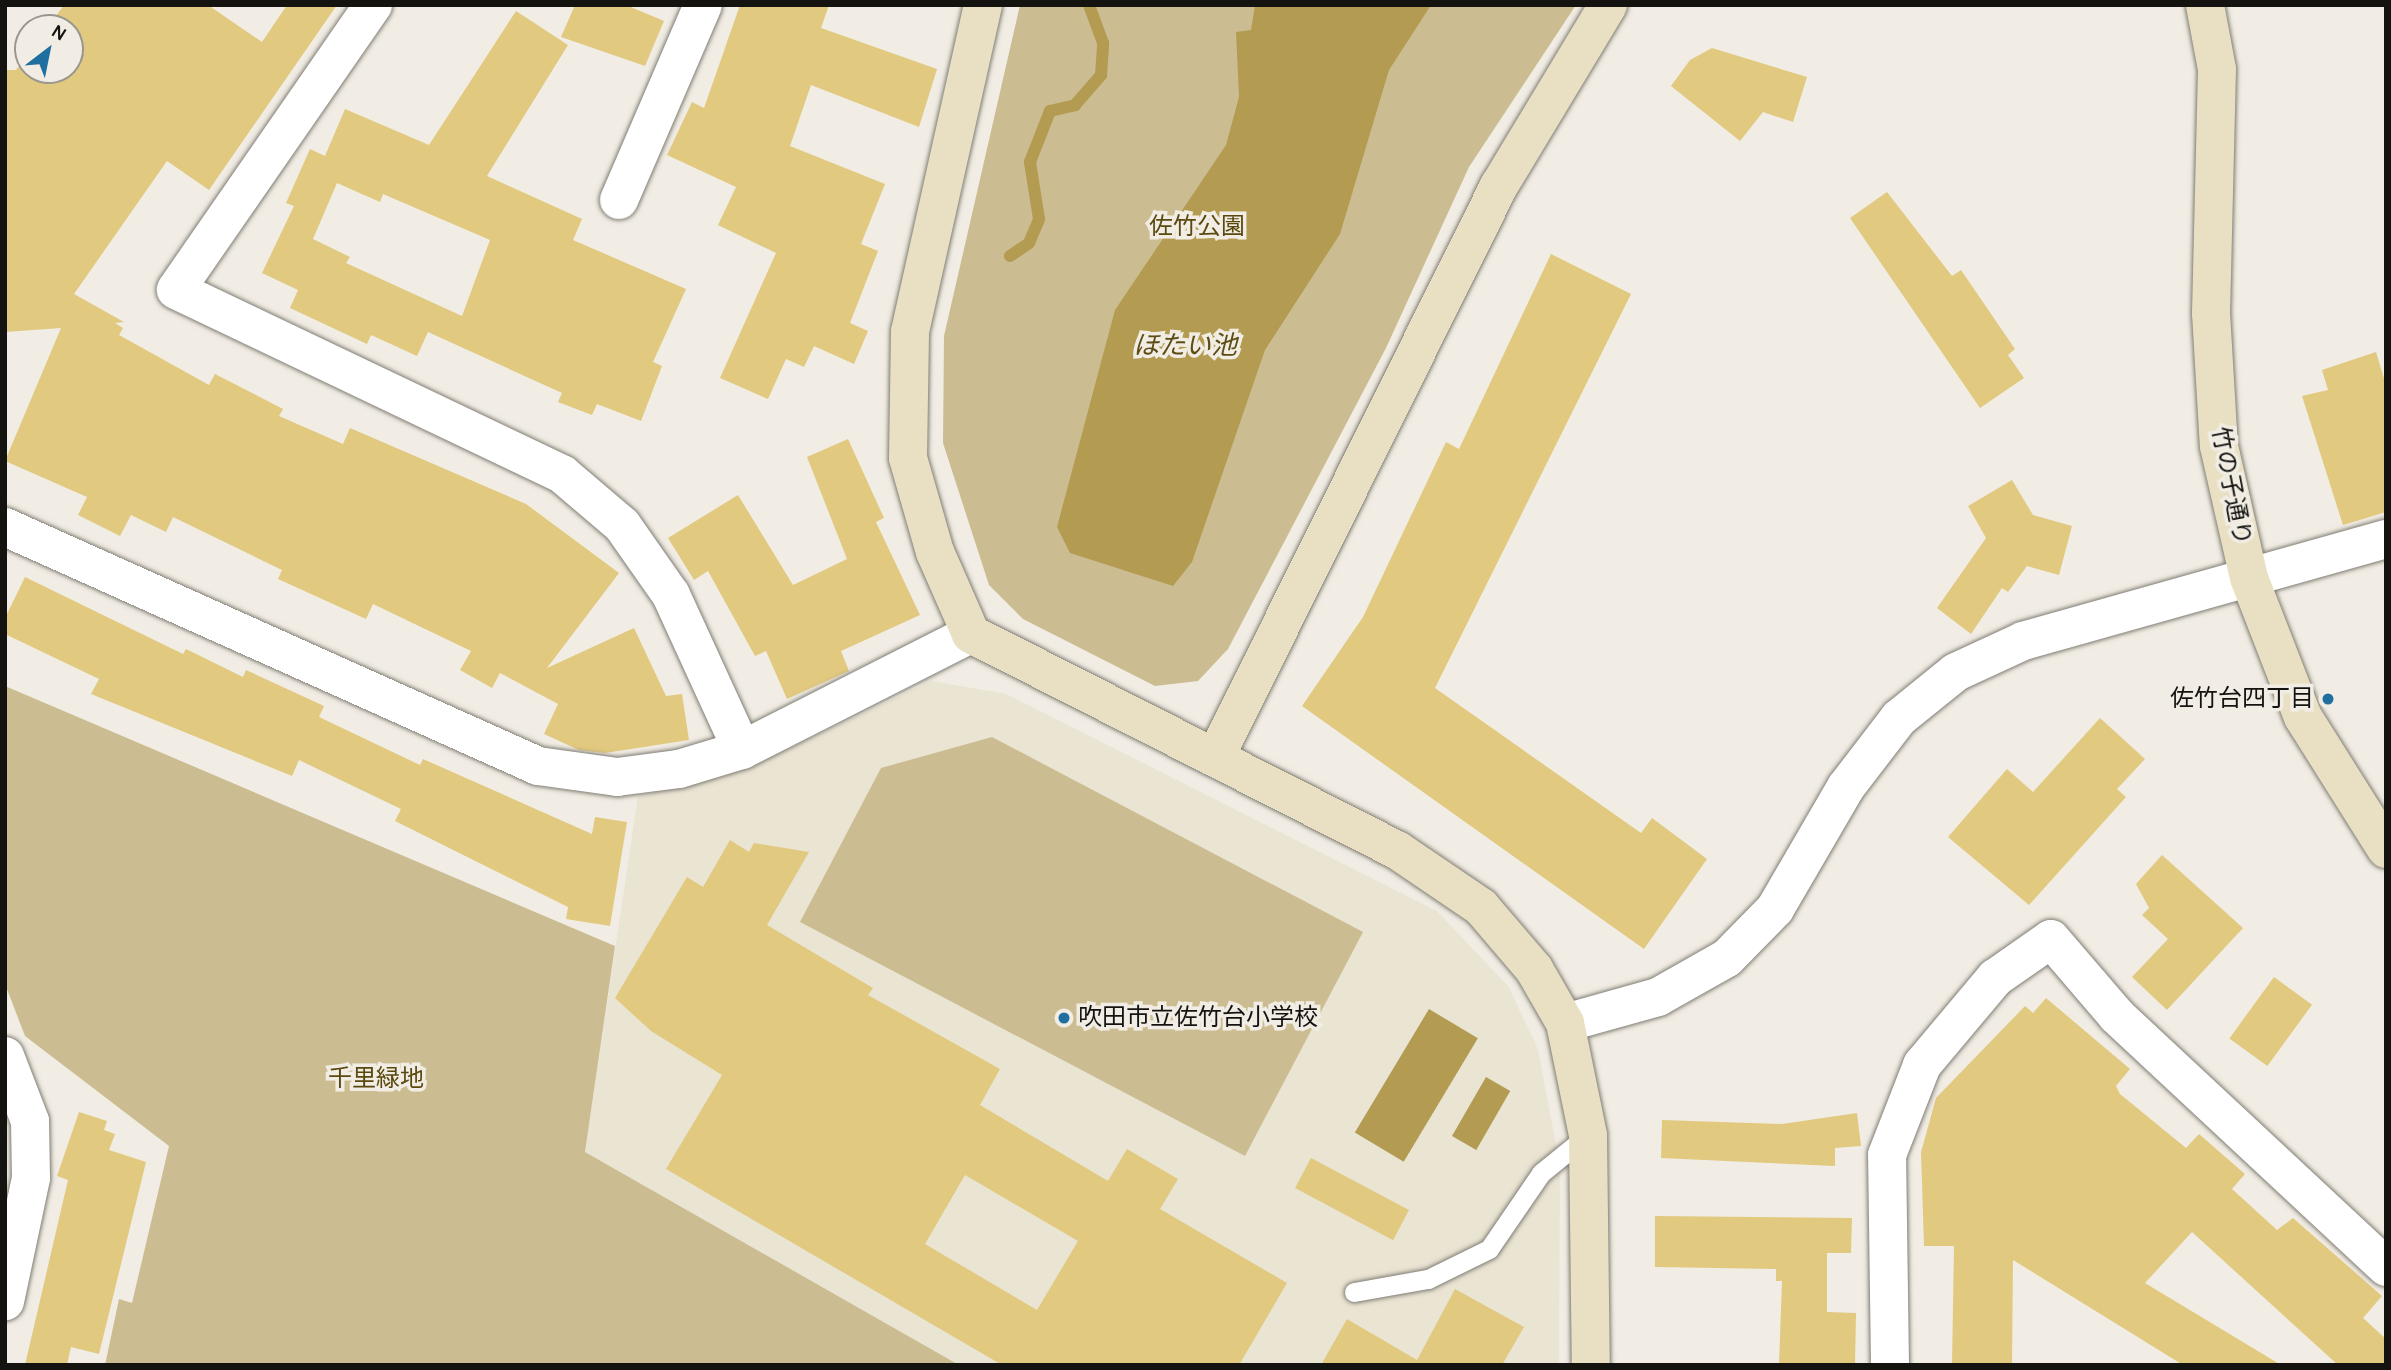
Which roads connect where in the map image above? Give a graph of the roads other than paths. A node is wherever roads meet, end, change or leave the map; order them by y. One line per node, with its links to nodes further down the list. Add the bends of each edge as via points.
1 (373, 5): 11 (street, via 176,290 562,474 622,525 671,595)
2 (703, 5): 6 (street)
3 (982, 5): 10 (street, via 910,332 908,458 935,552)
4 (1608, 5): 12 (street, via 1499,186)
5 (2205, 5): 9 (street, 竹の子通り, via 2217,69 2211,313 2219,446)
6 (619, 200)
7 (5, 527): 11 (street, via 538,766 617,777 679,769)
8 (2386, 539): 9 (street)
9 (2249, 578): 13 (street, 竹の子通り, via 2303,717); 14 (street, via 2023,641 1956,672 1899,718 1846,787 1774,909 1727,958 1658,996)
10 (971, 634): 11 (street); 12 (street)
11 (742, 750)
12 (1215, 758): 14 (street, via 1397,850 1481,907 1534,969)
13 (2386, 849)
14 (1565, 1023): 16 (street)
15 (5, 1056): 19 (street, via 30,1121 31,1178)
16 (1588, 1135): 18 (lane, via 1541,1173 1489,1249 1428,1279); 20 (street)
17 (2386, 1268): 21 (street, via 2117,1016 2051,939 1995,978 1922,1065 1887,1155)
18 (1354, 1292)
19 (5, 1301)
20 (1591, 1365)
21 (1890, 1365)

